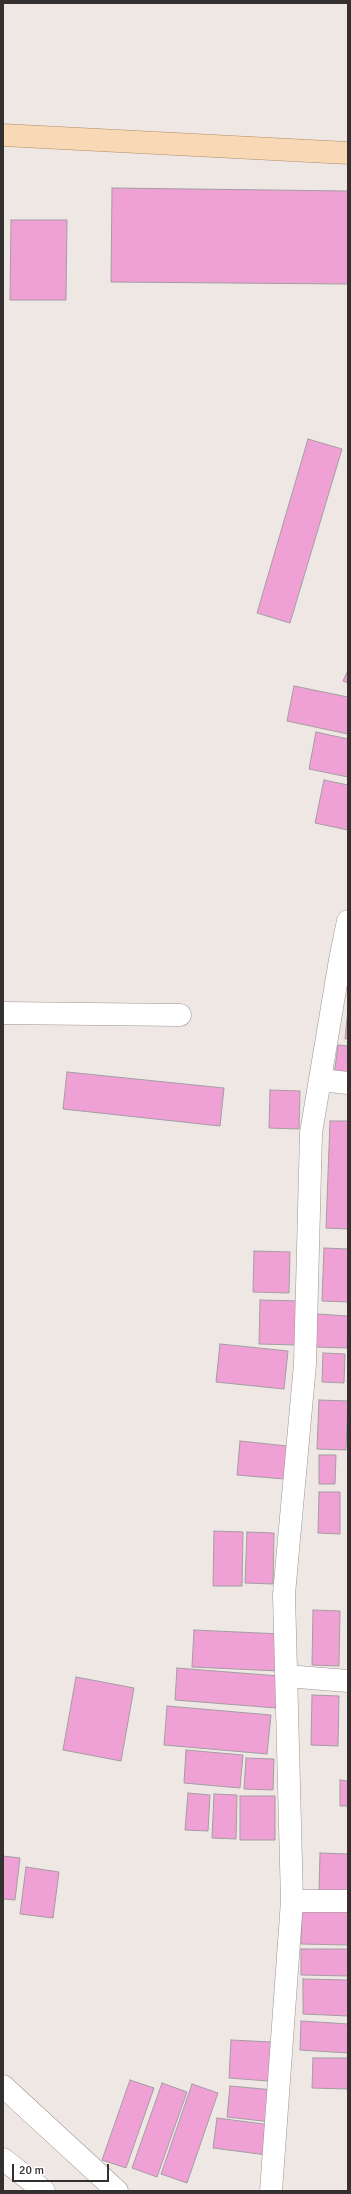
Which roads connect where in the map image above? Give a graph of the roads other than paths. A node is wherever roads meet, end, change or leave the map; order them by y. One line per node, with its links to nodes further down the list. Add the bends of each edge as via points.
1 (3, 135): 2 (main road)
2 (348, 154)
3 (348, 921): 6 (street)
4 (3, 1013): 5 (street)
5 (180, 1015)
6 (320, 1080): 7 (street); 8 (street, via 311,1133 305,1364 284,1594)
7 (348, 1083)
8 (286, 1676): 9 (street); 10 (street)
9 (348, 1681)
10 (292, 1901): 11 (street); 16 (street)
11 (348, 1902)
12 (3, 2086): 15 (street)
13 (3, 2159): 14 (street)
14 (44, 2191)
15 (117, 2191)
16 (271, 2191)

